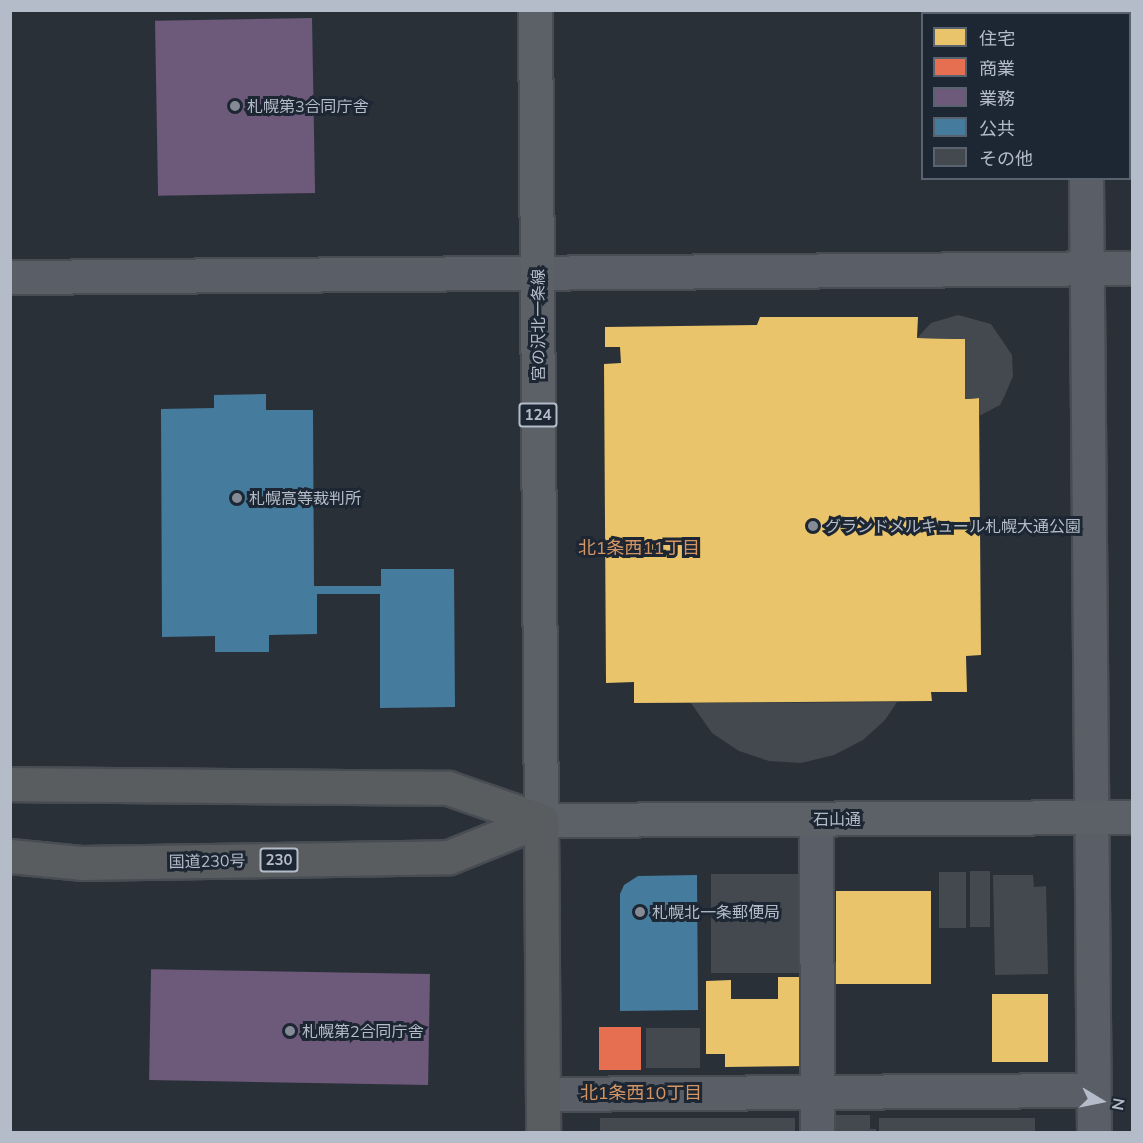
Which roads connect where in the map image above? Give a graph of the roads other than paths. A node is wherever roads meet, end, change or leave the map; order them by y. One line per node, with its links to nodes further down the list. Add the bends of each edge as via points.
1 (535, 10): 5 (main road, 宮の沢北一条線 / 124)
2 (1086, 180): 3 (street)
3 (1087, 268): 4 (street); 5 (street); 9 (street)
4 (1132, 268)
5 (537, 272): 6 (street); 11 (main road, 宮の沢北一条線 / 124)
6 (10, 277)
7 (10, 784): 11 (highway, via 448,788)
8 (1132, 817): 9 (main road, 石山通)
9 (1091, 818): 10 (main road, 石山通); 13 (street)
10 (816, 819): 11 (main road, 石山通); 14 (street)
11 (541, 820): 12 (highway, 国道230号 / 230, via 450,857 81,863); 15 (highway)
12 (10, 856)
13 (1093, 1090): 14 (street); 18 (street)
14 (816, 1093): 15 (street); 17 (street)
15 (543, 1094): 16 (highway)
16 (543, 1132)
17 (817, 1132)
18 (1094, 1132)

